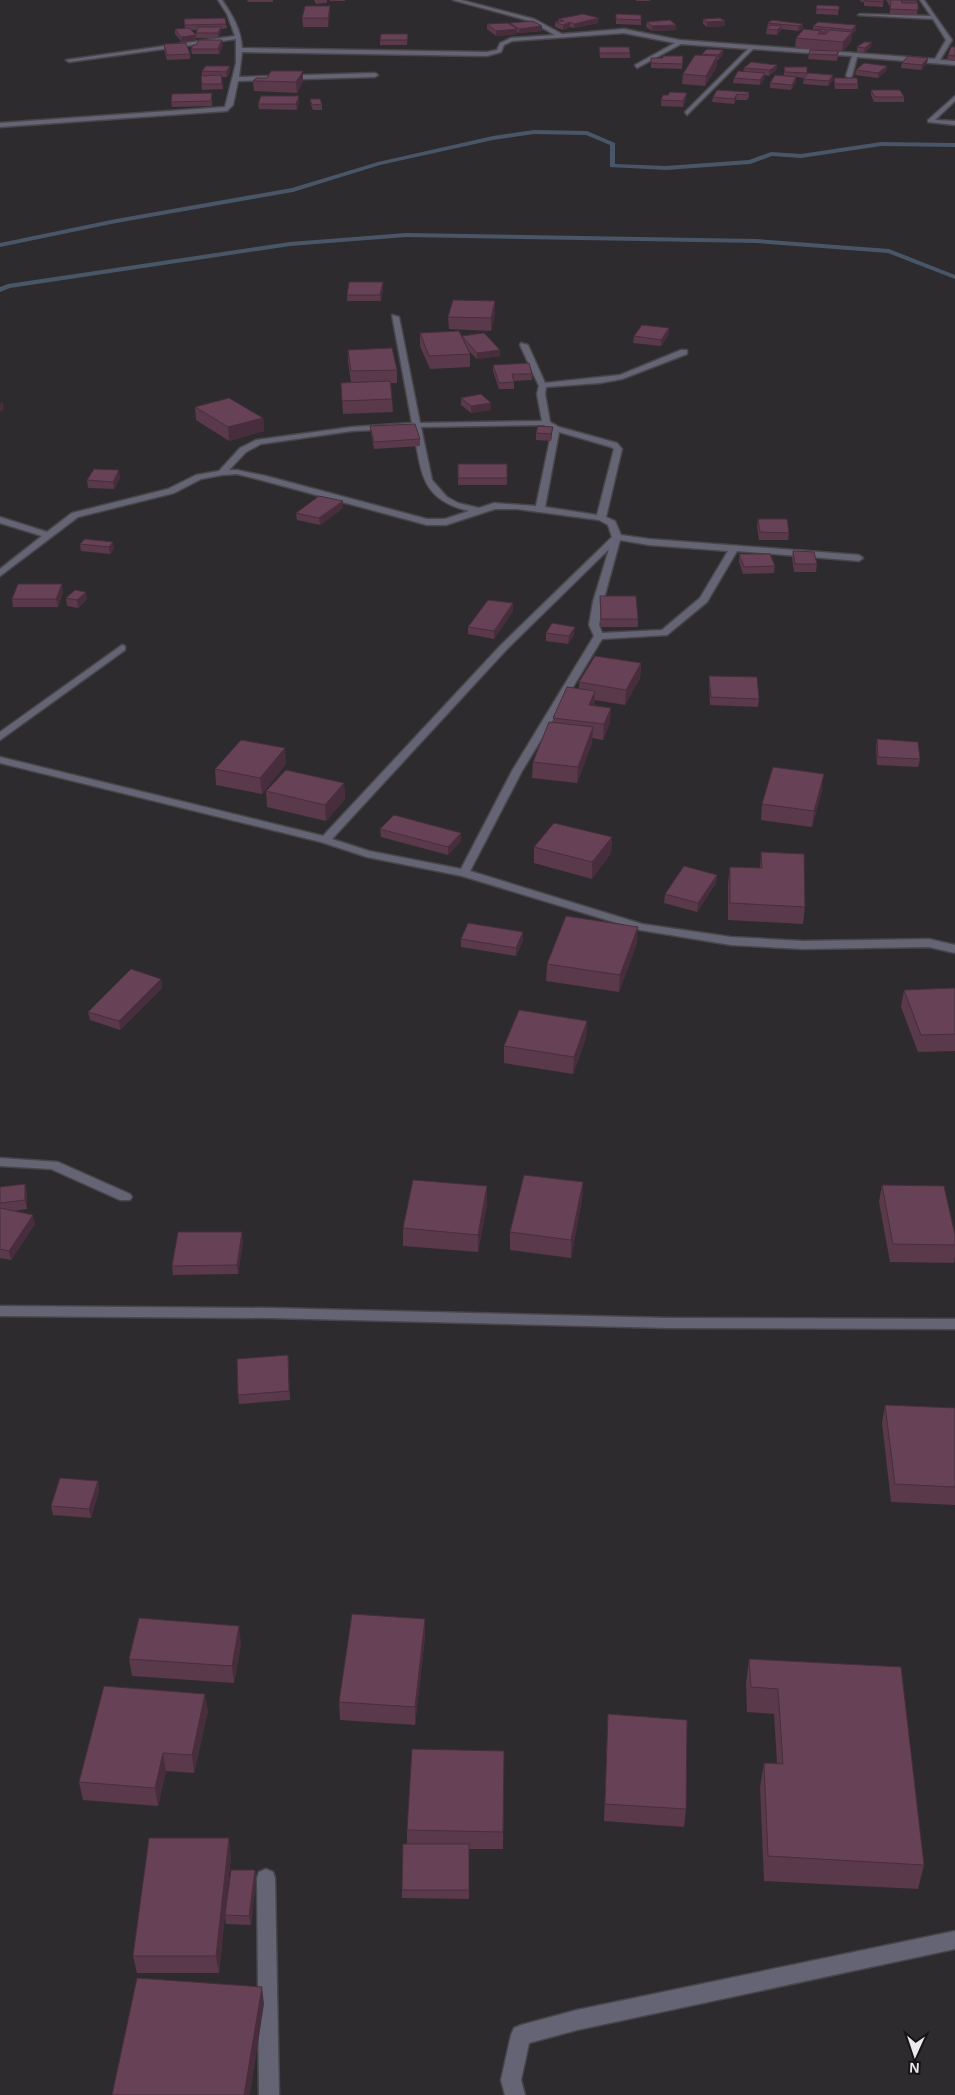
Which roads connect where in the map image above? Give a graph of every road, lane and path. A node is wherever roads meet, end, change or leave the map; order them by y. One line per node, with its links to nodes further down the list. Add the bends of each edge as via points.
1 (220, 0): 7 (street, via 233,17)
2 (455, 0): 6 (street, via 532,20)
3 (922, 0): 5 (street)
4 (860, 15): 5 (street)
5 (935, 18): 10 (street, via 949,40)
6 (561, 36): 8 (street, via 624,31); 12 (street, via 504,42 499,51 487,54)
7 (239, 37): 12 (street); 14 (street)
8 (680, 42): 9 (street); 17 (street)
9 (751, 48): 13 (street); 22 (street)
10 (946, 48): 11 (street); 15 (street)
11 (955, 49)
12 (240, 50): 20 (street)
13 (855, 55): 15 (street); 19 (street)
14 (69, 60)
15 (938, 61): 16 (street)
16 (955, 63)
17 (637, 66)
18 (375, 75): 20 (street)
19 (849, 76)
20 (235, 79): 24 (street, via 230,105 222,110)
21 (955, 98): 23 (street, via 930,120)
22 (687, 112)
23 (955, 123)
24 (0, 125)
25 (395, 317): 30 (street)
26 (524, 345): 28 (street)
27 (684, 352): 28 (street, via 629,375 602,381)
28 (543, 386): 29 (street, via 541,394)
29 (546, 423): 30 (street); 31 (street)
30 (417, 425): 32 (street, via 352,429 258,442 243,450); 34 (street, via 428,480 438,496 456,506)
31 (556, 430): 33 (street); 35 (street, via 614,445 618,449)
32 (222, 473): 34 (street, via 237,472 263,478 427,522 446,522); 37 (street, via 199,478 170,491 75,515)
33 (540, 509): 34 (street, via 494,506); 35 (street)
34 (478, 511)
35 (601, 518): 38 (street, via 612,523)
36 (0, 520): 37 (street)
37 (48, 535): 41 (street)
38 (617, 537): 39 (street); 42 (street, via 598,602 594,625); 46 (street, via 515,634)
39 (734, 548): 40 (street); 42 (street, via 704,600 664,634)
40 (859, 558)
41 (0, 573)
42 (599, 636): 47 (street, via 516,771)
43 (122, 648): 44 (street)
44 (0, 738)
45 (0, 760): 46 (street)
46 (324, 840): 47 (street, via 367,854)
47 (464, 873): 48 (street, via 640,927 731,941 929,943)
48 (955, 949)
49 (0, 1162): 50 (street, via 53,1165)
50 (125, 1197)
51 (0, 1311): 52 (street, via 271,1313 669,1323)
52 (955, 1324)
53 (266, 1878): 55 (street)
54 (955, 1940): 56 (street, via 577,2020 521,2035 511,2080)
55 (269, 2095)
56 (516, 2095)

